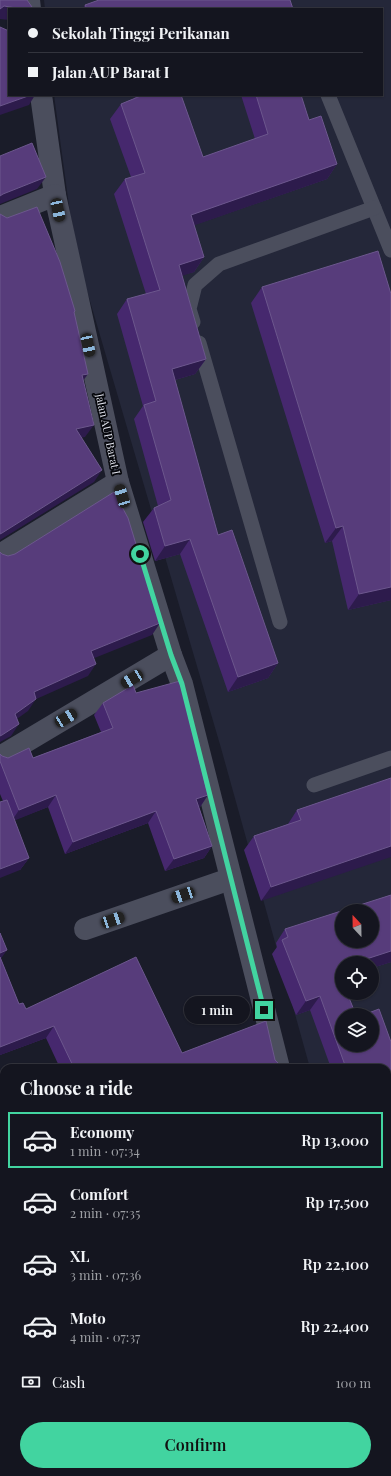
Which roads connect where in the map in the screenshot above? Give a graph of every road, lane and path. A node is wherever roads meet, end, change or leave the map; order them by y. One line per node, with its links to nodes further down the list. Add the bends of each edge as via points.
1 (41, 96): 3 (street, Jalan AUP Barat I)
2 (328, 96): 4 (lane)
3 (55, 195): 5 (street); 7 (street, Jalan AUP Barat I)
4 (374, 208): 6 (lane); 9 (lane, via 219,264 195,285 189,309)
5 (0, 217)
6 (391, 250)
7 (118, 482): 8 (street); 10 (street, Jalan AUP Barat I)
8 (0, 555)
9 (280, 622)
10 (171, 655): 11 (street); 14 (street, Jalan AUP Barat I, via 182,684)
11 (0, 756)
12 (391, 758): 13 (lane)
13 (314, 785)
14 (230, 879): 15 (street); 16 (street, Jalan AUP Barat I)
15 (86, 929)
16 (278, 1064)

